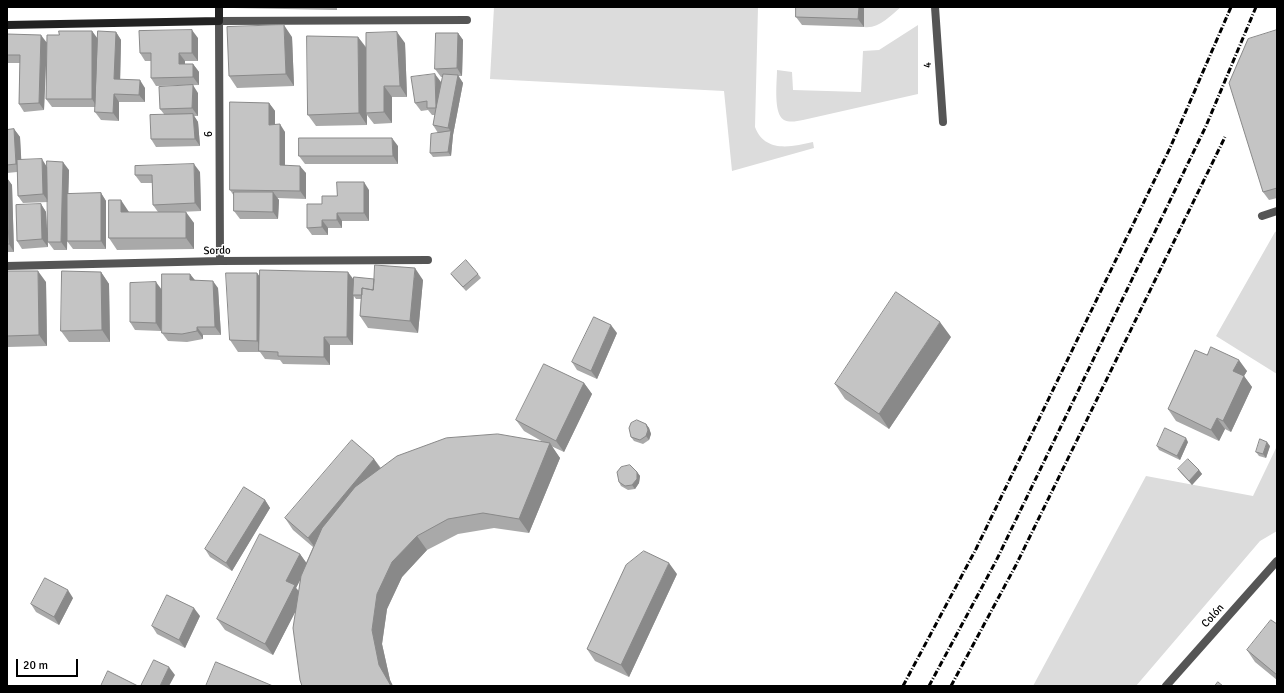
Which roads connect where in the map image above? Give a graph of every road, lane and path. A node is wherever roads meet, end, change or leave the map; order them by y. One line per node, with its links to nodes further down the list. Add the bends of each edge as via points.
1 (219, 7): 4 (street, 6)
2 (935, 7): 6 (street, 4)
3 (466, 20): 4 (street)
4 (219, 22): 5 (street); 10 (street, 6)
5 (7, 25)
6 (943, 122)
7 (1277, 211): 8 (street)
8 (1262, 216)
9 (428, 260): 10 (street, Sordo)
10 (220, 261): 11 (street, Sordo)
11 (7, 266)
12 (1277, 561): 13 (street, Colón)
13 (1166, 686)

